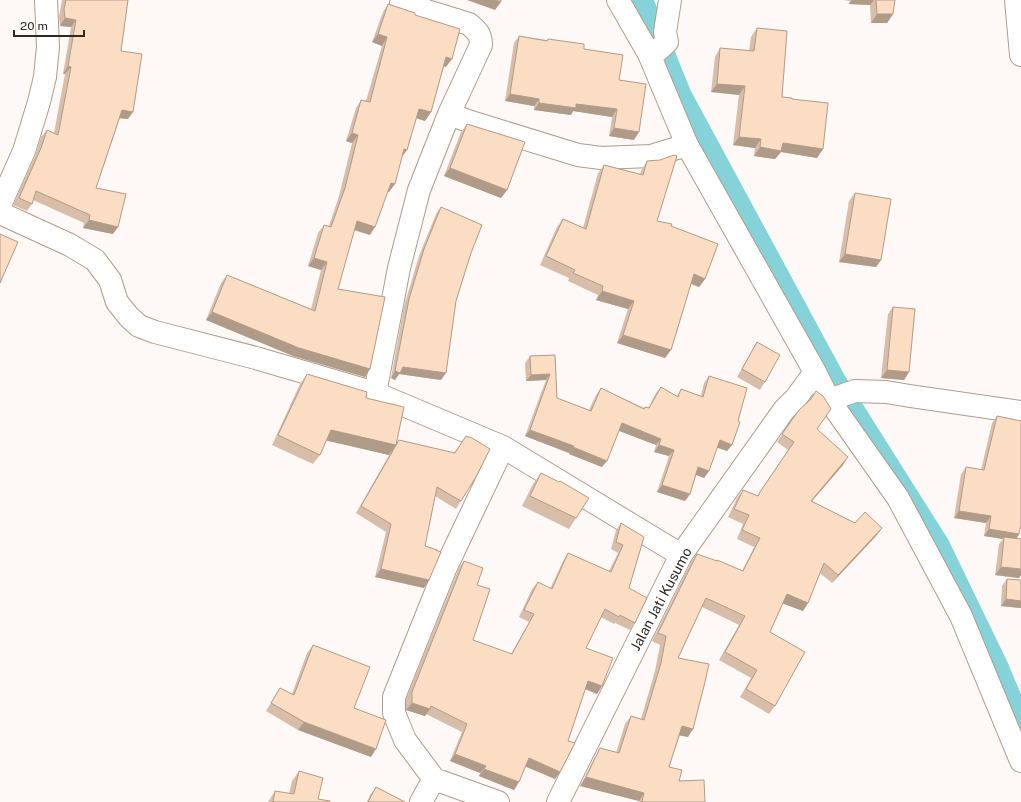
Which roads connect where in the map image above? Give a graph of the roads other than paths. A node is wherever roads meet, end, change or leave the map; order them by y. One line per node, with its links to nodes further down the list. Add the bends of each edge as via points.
1 (46, 0): 10 (street, via 48,48 39,102 24,151)
2 (618, 0): 6 (street)
3 (670, 0): 6 (street, via 665,32)
4 (1016, 0): 7 (street)
5 (401, 3): 8 (street, via 469,24 481,39 481,45)
6 (657, 49): 9 (street)
7 (1021, 55)
8 (449, 114): 9 (street, via 578,155 601,158 652,156); 13 (street, via 419,190 399,268)
9 (687, 145): 12 (street)
10 (0, 205)
11 (0, 213): 13 (street, via 70,244 94,260 110,280 116,302 139,326)
12 (815, 372): 14 (street); 17 (street, Jalan Jati Kusumo, via 784,410)
13 (375, 393): 16 (street)
14 (841, 396): 15 (street, via 886,392); 18 (street, via 961,616)
15 (1021, 412)
16 (503, 447): 17 (street); 19 (street, via 446,567 394,697 394,713 405,740)
17 (681, 555): 22 (street, Jalan Jati Kusumo)
18 (1021, 761)
19 (434, 779): 20 (street); 21 (street)
20 (421, 802)
21 (498, 802)
22 (558, 802)

